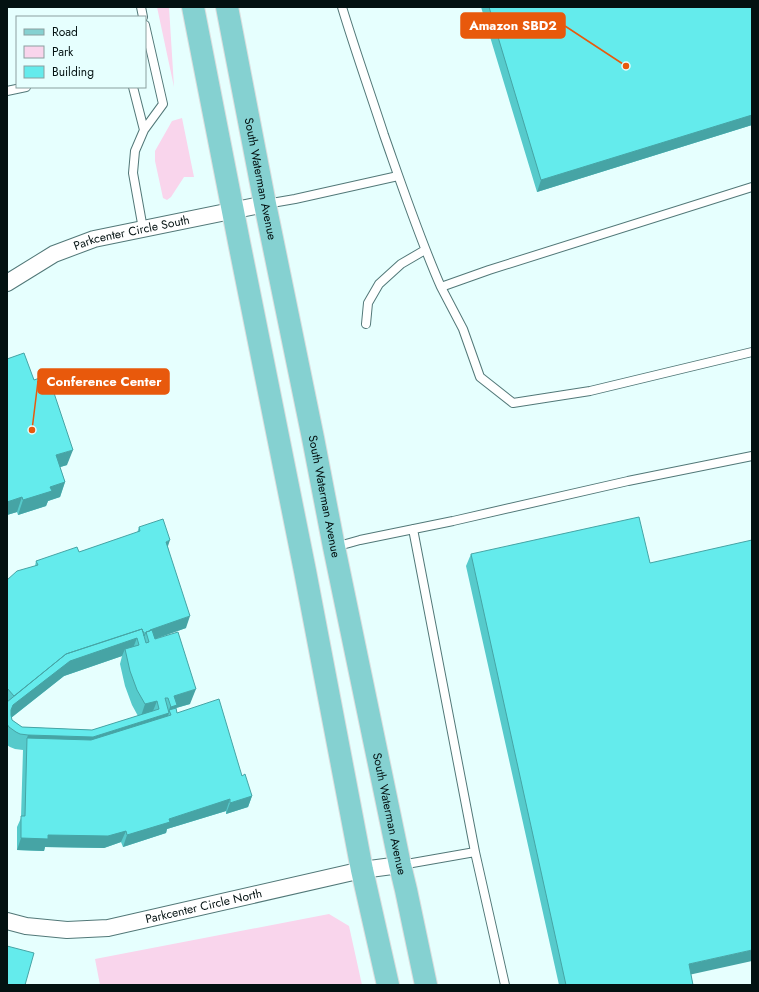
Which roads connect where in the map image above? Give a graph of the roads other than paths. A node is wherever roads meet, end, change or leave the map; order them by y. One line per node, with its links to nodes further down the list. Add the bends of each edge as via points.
1 (193, 7): 12 (main road)
2 (227, 7): 11 (main road, South Waterman Avenue)
3 (342, 7): 9 (lane)
4 (146, 29): 8 (lane, via 163,104)
5 (21, 88): 7 (lane)
6 (133, 88): 8 (lane)
7 (7, 91)
8 (144, 130): 13 (lane, via 135,151 133,173)
9 (398, 176): 11 (lane); 14 (lane)
10 (752, 187): 16 (lane)
11 (265, 204): 12 (street, Parkcenter Circle South); 21 (main road, South Waterman Avenue)
12 (233, 211): 13 (street, Parkcenter Circle South); 24 (main road)
13 (143, 229): 15 (street, Parkcenter Circle South, via 94,238 54,254)
14 (425, 250): 16 (lane); 17 (lane, via 401,264 379,284 368,303)
15 (7, 283)
16 (441, 287): 18 (lane, via 463,330 480,376 513,403 590,391)
17 (366, 324)
18 (752, 352)
19 (752, 456): 20 (lane, via 628,480)
20 (413, 529): 21 (lane); 22 (lane)
21 (334, 547): 23 (main road, South Waterman Avenue)
22 (475, 852): 23 (lane); 28 (lane)
23 (400, 865): 24 (street, Parkcenter Circle North); 27 (main road, South Waterman Avenue)
24 (362, 870): 25 (street, Parkcenter Circle North, via 108,928 67,930 26,926); 26 (main road)
25 (7, 921)
26 (388, 985)
27 (426, 985)
28 (506, 985)

